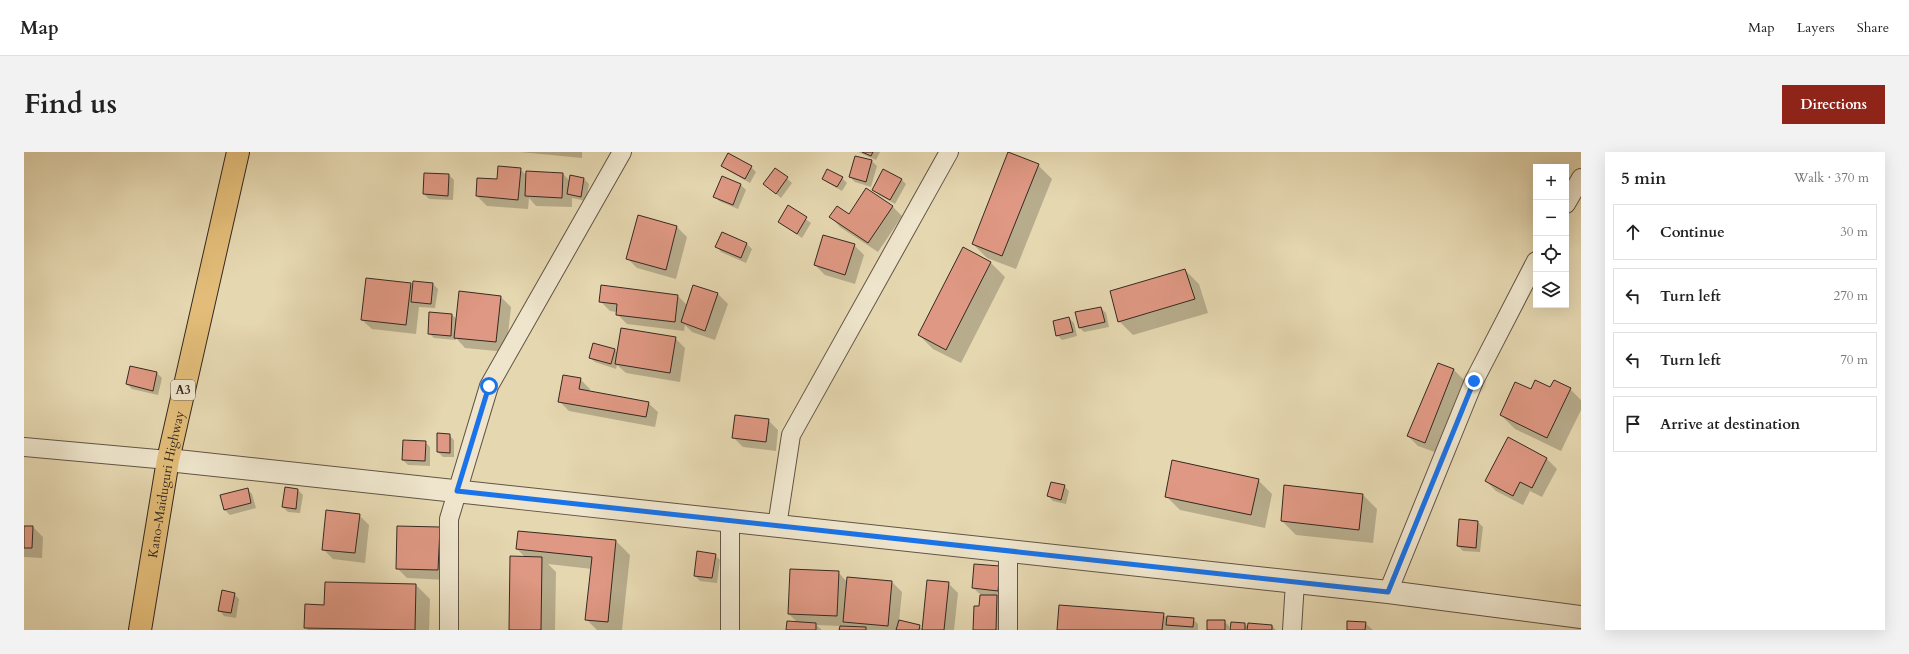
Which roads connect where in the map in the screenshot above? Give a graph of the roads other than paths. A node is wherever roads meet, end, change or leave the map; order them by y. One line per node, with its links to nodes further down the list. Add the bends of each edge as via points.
1 (238, 152): 8 (highway, Kano-Maiduguri Highway / A3)
2 (622, 152): 9 (street, via 489,386)
3 (950, 152): 11 (street, via 791,435)
4 (1581, 178): 5 (street)
5 (1568, 200)
6 (1533, 267): 14 (street, via 1474,381)
7 (24, 447): 8 (street)
8 (168, 460): 9 (street); 16 (highway, Kano-Maiduguri Highway / A3)
9 (457, 491): 10 (street); 17 (street, via 449,519)
10 (730, 521): 11 (street); 18 (street)
11 (777, 526): 12 (street)
12 (1008, 551): 13 (street); 19 (street)
13 (1295, 582): 14 (street); 20 (street)
14 (1388, 592): 15 (street)
15 (1581, 617)
16 (140, 630)
17 (449, 630)
18 (730, 630)
19 (1008, 630)
20 (1292, 630)

